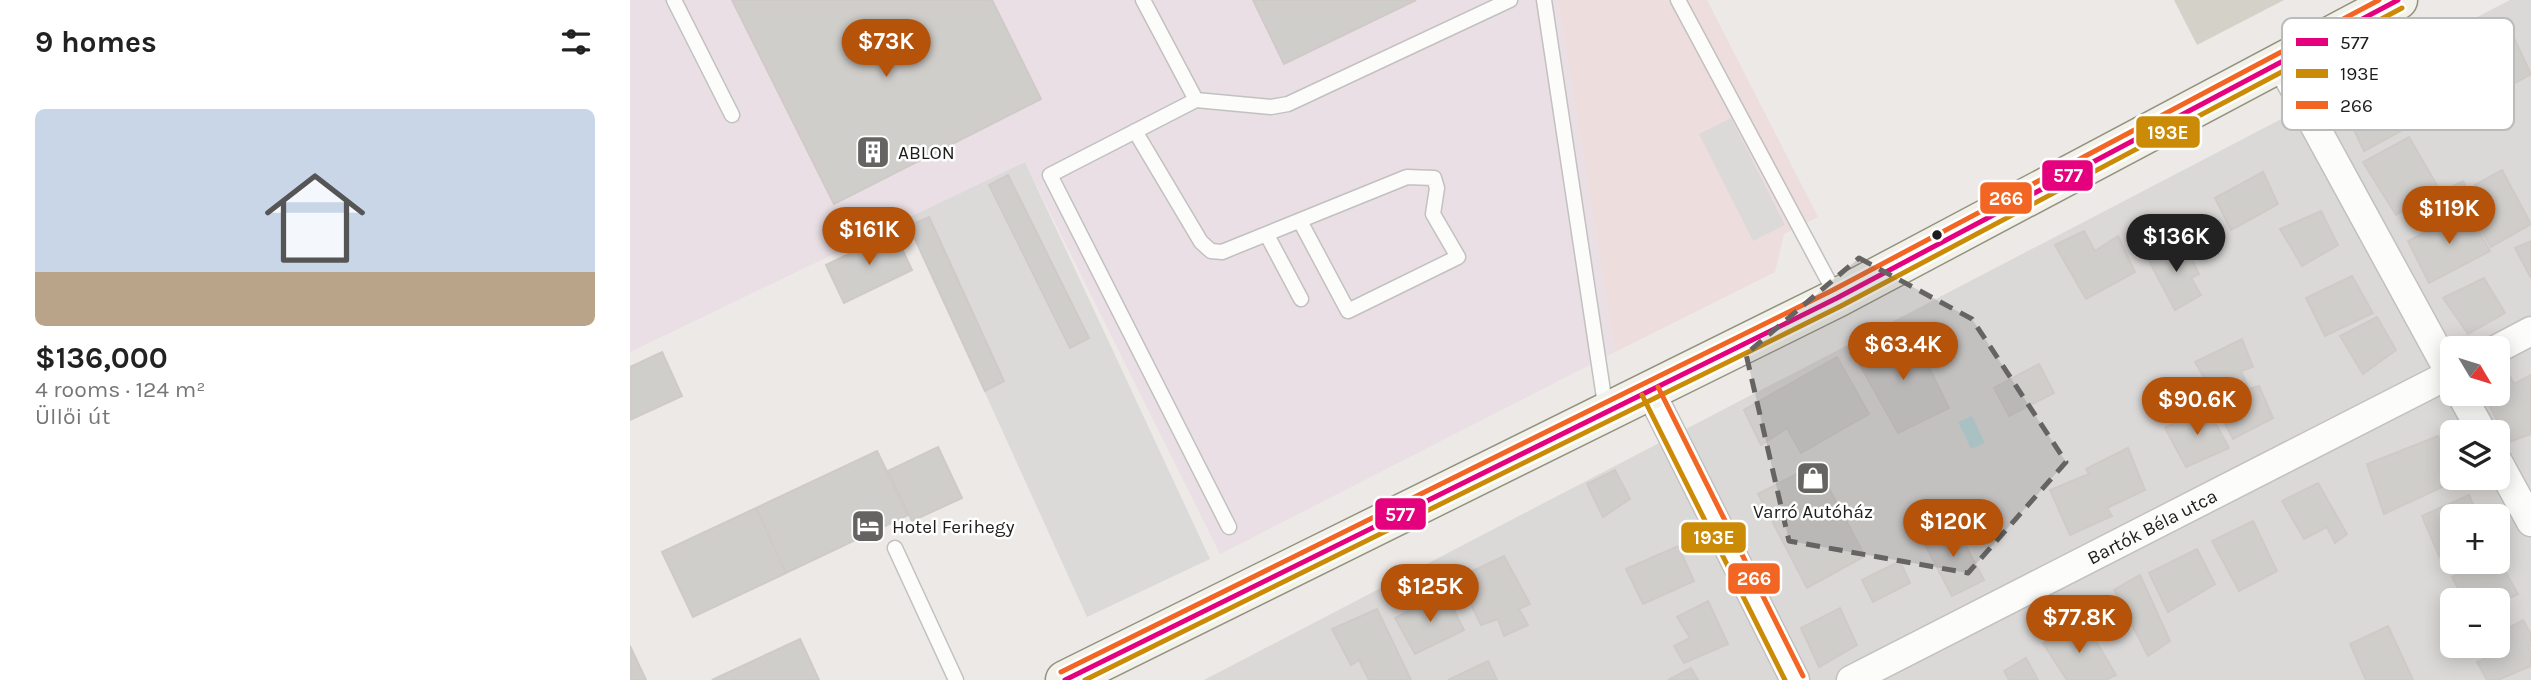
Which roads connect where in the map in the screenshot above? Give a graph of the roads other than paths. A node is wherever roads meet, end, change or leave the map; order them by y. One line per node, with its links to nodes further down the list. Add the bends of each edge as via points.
1 (674, 0): 10 (lane)
2 (1143, 0): 9 (lane)
3 (1510, 0): 9 (lane, via 1288,104 1271,107)
4 (1544, 0): 22 (lane)
5 (1678, 0): 15 (lane)
6 (2398, 0): 7 (main road)
7 (2365, 18)
8 (2281, 64): 15 (main road)
9 (1196, 100): 12 (lane)
10 (732, 115)
11 (2317, 130): 19 (street)
12 (1136, 131): 14 (lane, via 1206,247 1222,252); 25 (lane, via 1050,175)
13 (1300, 221): 13 (lane, via 1407,177 1434,178 1433,214 1458,257 1348,311); 14 (lane)
14 (1267, 235): 16 (lane)
15 (1837, 298): 21 (main road)
16 (1301, 299)
17 (2531, 331): 18 (street)
18 (2510, 342)
19 (2440, 354)
20 (2440, 386): 30 (street, Bartók Béla utca)
21 (1650, 391): 22 (main road); 29 (street)
22 (1606, 413): 28 (main road)
23 (2510, 484): 24 (street)
24 (2531, 522)
25 (1229, 527)
26 (895, 548): 27 (lane)
27 (956, 680)
28 (1065, 680)
29 (1795, 680)
30 (1851, 680)

